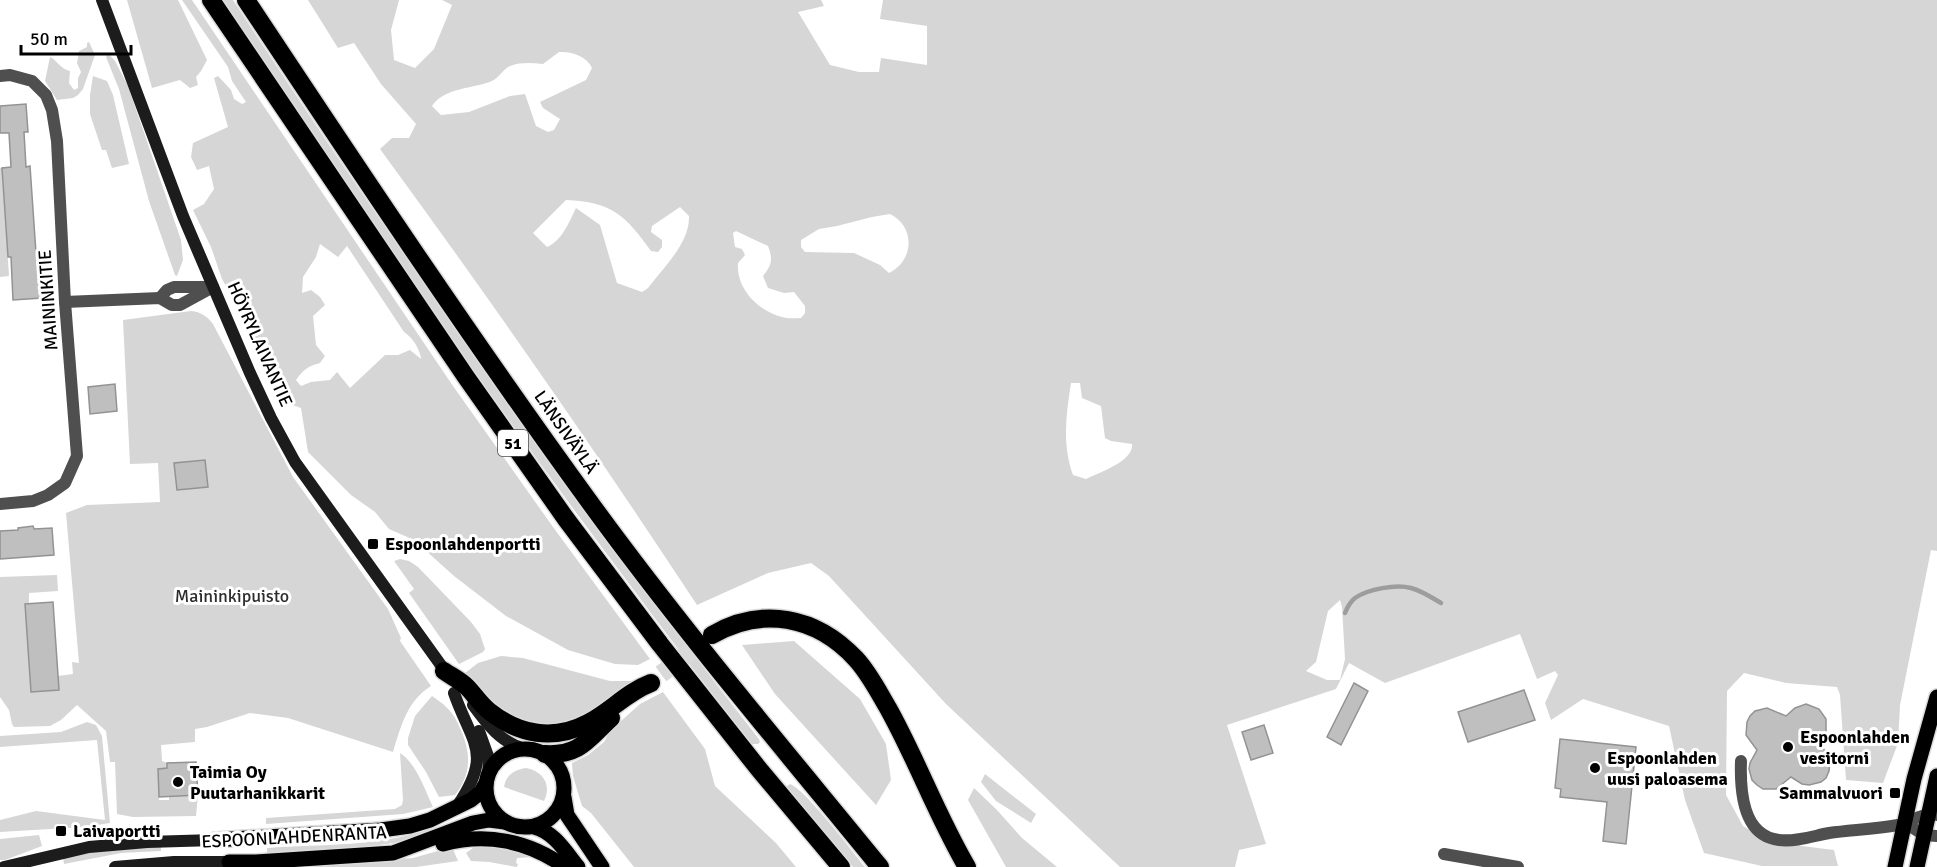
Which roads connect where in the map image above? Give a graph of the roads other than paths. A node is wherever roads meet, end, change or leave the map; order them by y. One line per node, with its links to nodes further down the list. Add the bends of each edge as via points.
1 (102, 0): 5 (main road, HÖYRYLAIVANTIE)
2 (212, 0): 35 (highway, 51, via 566,519 758,768)
3 (246, 0): 36 (highway, LÄNSIVÄYLÄ / 51, via 591,504 696,642)
4 (0, 76): 7 (street, MAININKITIE, via 32,81 46,95 52,110)
5 (213, 287): 6 (street, via 174,287); 6 (street, via 180,305); 10 (main road, HÖYRYLAIVANTIE, via 295,462)
6 (160, 298): 7 (street)
7 (65, 302): 8 (street, MAININKITIE, via 76,456 65,483 48,495 33,501)
8 (0, 504)
9 (712, 636): 37 (highway, via 748,620 780,618 811,626 840,644 872,679)
10 (444, 671): 11 (main road, HÖYRYLAIVANTIE); 13 (main road, HÖYRYLAIVANTIE, via 505,741); 14 (highway, via 465,685 486,710 501,720 547,735 590,722 656,678 584,745 567,753)
11 (454, 693): 17 (main road, HÖYRYLAIVANTIE, via 479,731 488,756); 19 (main road, via 477,751 475,776)
12 (1937, 697): 22 (main road)
13 (525, 749): 14 (main road); 17 (main road, via 499,759)
14 (545, 754): 18 (main road, via 562,773)
15 (1741, 761): 22 (street, via 1743,802 1757,829 1768,837 1794,840)
16 (1937, 776): 20 (main road)
17 (487, 779): 19 (main road, ESPOONLAHDENRANTA, via 481,792); 21 (main road, via 490,805)
18 (564, 797): 23 (main road, via 553,816); 34 (main road, via 567,815)
19 (458, 806): 25 (main road, ESPOONLAHDENRANTA, via 410,826)
20 (1933, 814): 22 (street); 24 (main road)
21 (505, 822): 23 (main road); 26 (main road, ESPOONLAHDENRANTA, via 473,823)
22 (1905, 823): 24 (street); 39 (main road)
23 (534, 827): 33 (main road, via 550,834)
24 (1931, 835): 40 (main road)
25 (215, 840): 28 (main road); 29 (main road); 30 (main road, ESPOONLAHDENRANTA, via 89,847)
26 (393, 853): 29 (main road, ESPOONLAHDENRANTA); 32 (main road, via 417,851 463,838 492,838 533,849)
27 (1444, 854): 38 (street)
28 (205, 864): 29 (main road, ESPOONLAHDENRANTA); 31 (main road, ESPOONLAHDENRANTA, via 167,862)
29 (229, 864)
30 (4, 867)
31 (115, 867)
32 (565, 867)
33 (578, 867)
34 (602, 867)
35 (841, 867)
36 (880, 867)
37 (967, 867)
38 (1518, 867)
39 (1895, 867)
40 (1917, 867)

